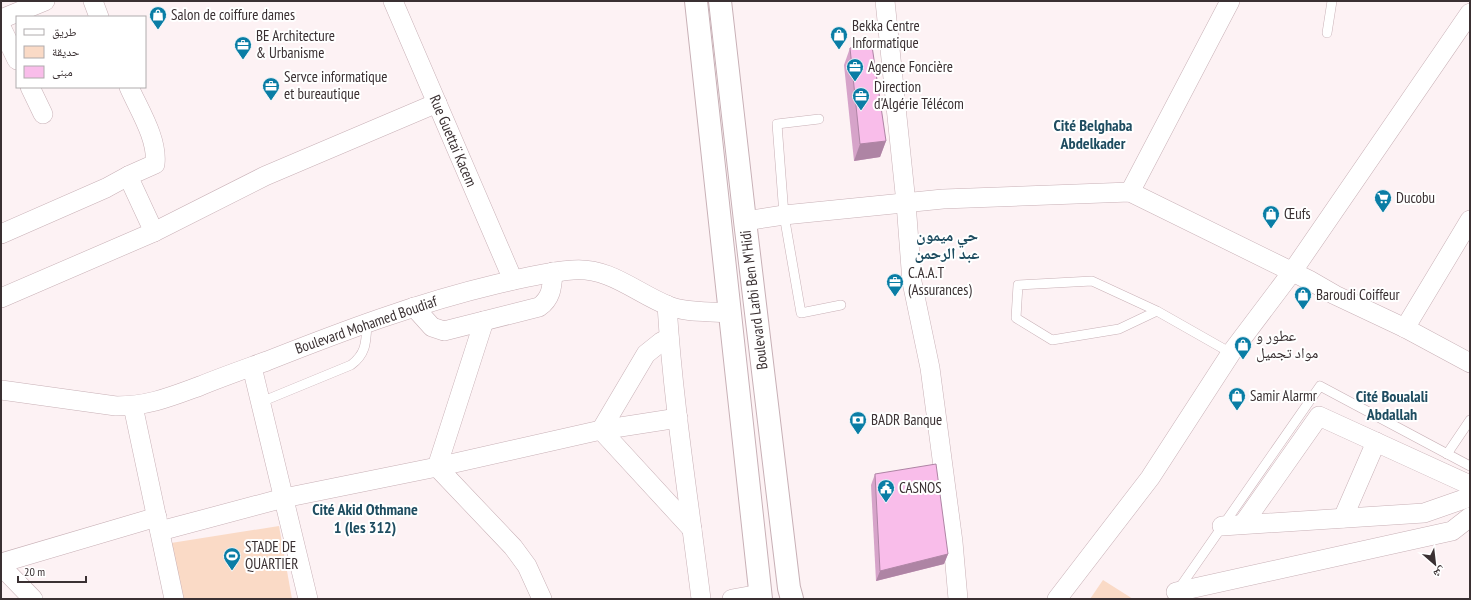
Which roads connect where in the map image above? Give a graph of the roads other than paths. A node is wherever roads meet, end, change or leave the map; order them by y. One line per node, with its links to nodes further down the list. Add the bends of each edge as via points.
1 (45, 1): 12 (street)
2 (93, 1): 11 (street)
3 (393, 1): 18 (street, Rue Guettaï Kacem)
4 (696, 1): 37 (main road, Boulevard Larbi Ben M'Hidi)
5 (720, 1): 26 (main road, Boulevard Larbi Ben M'Hidi)
6 (885, 1): 23 (street)
7 (1230, 1): 22 (street)
8 (1332, 1): 14 (lane)
9 (1458, 1): 10 (street)
10 (1470, 12): 30 (street)
11 (100, 16)
12 (1, 19)
13 (1, 27): 15 (street)
14 (1327, 33)
15 (16, 58)
16 (30, 88): 19 (street)
17 (129, 88): 21 (street, via 152,137 156,153 155,164)
18 (437, 103): 27 (street, via 264,176); 31 (street, Rue Guettaï Kacem)
19 (43, 114)
20 (819, 118): 24 (lane, via 777,124)
21 (128, 176): 27 (street); 28 (street)
22 (1130, 192): 23 (street, via 943,199); 30 (street)
23 (906, 203): 24 (street); 75 (street, via 912,282 930,368)
24 (784, 215): 26 (street); 34 (lane, via 801,313)
25 (1470, 220): 40 (street)
26 (745, 221): 66 (main road, Boulevard Larbi Ben M'Hidi)
27 (154, 232): 32 (street)
28 (1, 234)
29 (553, 272): 31 (street, Boulevard Mohamed Boudiaf); 33 (street, Boulevard Mohamed Boudiaf, via 575,269 613,276); 38 (street, via 551,292 539,307)
30 (1292, 272): 40 (street); 42 (street)
31 (513, 280): 35 (street, Boulevard Mohamed Boudiaf)
32 (1, 298)
33 (668, 305): 37 (street, Boulevard Mohamed Boudiaf, via 679,309); 41 (street)
34 (841, 305)
35 (414, 307): 38 (street, via 438,330 444,331); 39 (street, Boulevard Mohamed Boudiaf)
36 (1157, 311): 36 (lane, via 1092,281 1018,285 1016,318 1052,340 1119,329); 42 (lane)
37 (729, 313): 68 (main road, Boulevard Larbi Ben M'Hidi)
38 (484, 321): 54 (street)
39 (367, 322): 44 (street, Boulevard Mohamed Boudiaf); 46 (lane, via 363,353 351,365)
40 (1405, 328): 43 (street)
41 (669, 338): 48 (street); 50 (street, via 646,354)
42 (1231, 353): 76 (street, via 1150,478)
43 (1470, 363)
44 (252, 367): 46 (street); 47 (street, Boulevard Mohamed Boudiaf, via 152,403)
45 (1, 390): 47 (street, Boulevard Mohamed Boudiaf, via 98,404)
46 (261, 402): 57 (street)
47 (133, 406): 60 (street)
48 (678, 418): 50 (street); 63 (street)
49 (1470, 420): 52 (lane)
50 (601, 430): 54 (street); 63 (street)
51 (1376, 442): 55 (street); 59 (street); 61 (street, via 1319,416)
52 (1447, 454): 53 (lane); 62 (lane, via 1320,386)
53 (1470, 466)
54 (437, 467): 57 (street); 72 (street, via 513,547 527,566)
55 (1470, 486)
56 (1470, 497): 59 (street, via 1424,513)
57 (284, 498): 60 (street); 71 (street)
58 (1470, 517): 67 (street, via 1452,531)
59 (1343, 518): 61 (street)
60 (159, 524): 64 (street); 70 (street)
61 (1243, 524): 62 (street)
62 (1222, 526): 67 (lane)
63 (692, 529): 73 (street)
64 (1, 563)
65 (1, 566): 69 (street)
66 (791, 594): 68 (main road)
67 (1175, 595)
68 (760, 596): 74 (street)
69 (33, 599)
70 (174, 599)
71 (308, 599)
72 (542, 599)
73 (701, 599)
74 (732, 599)
75 (958, 599)
76 (1057, 599)

